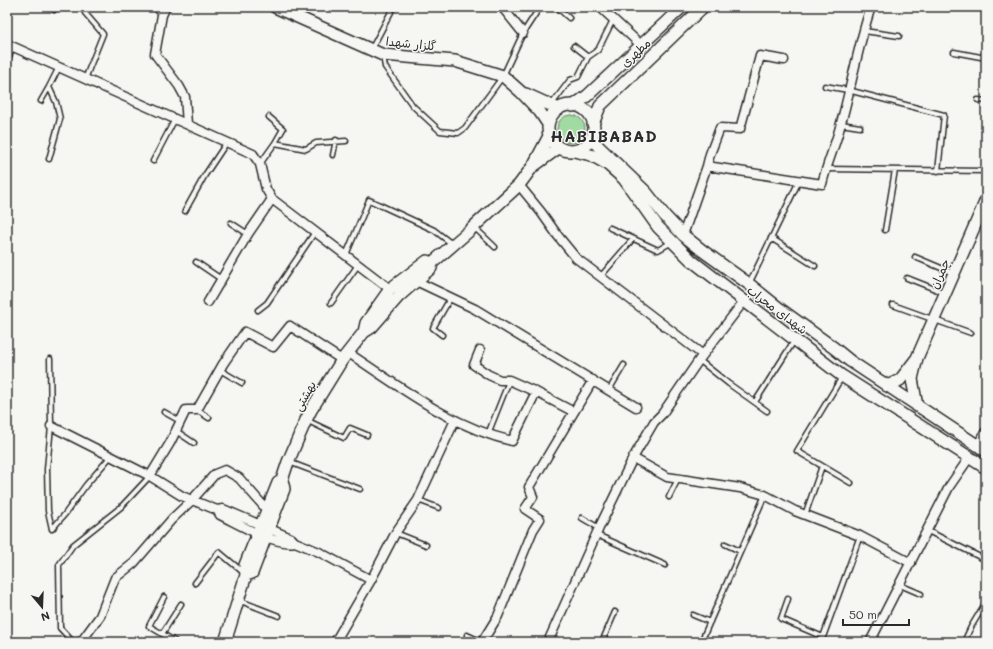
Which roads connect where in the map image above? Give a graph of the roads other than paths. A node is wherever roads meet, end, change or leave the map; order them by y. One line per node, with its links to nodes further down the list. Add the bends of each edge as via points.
1 (84, 7): 30 (lane, via 85,13 103,34)
2 (154, 7): 12 (lane)
3 (275, 7): 21 (street, گلزار شهدا)
4 (502, 7): 16 (street)
5 (540, 7): 16 (lane)
6 (556, 7): 13 (lane)
7 (600, 7): 14 (street)
8 (682, 7): 19 (street, مطهری)
9 (703, 7): 36 (street, مطهری)
10 (871, 7): 15 (street)
11 (392, 10): 21 (lane)
12 (164, 11): 44 (street, via 155,54 185,97)
13 (569, 18)
14 (614, 19): 19 (street); 24 (lane, via 598,50)
15 (864, 31): 17 (lane); 34 (street)
16 (524, 33): 29 (lane)
17 (899, 36)
18 (10, 45): 27 (lane); 28 (street)
19 (641, 45): 31 (street, مطهری)
20 (574, 46): 24 (lane)
21 (371, 50): 23 (street, گلزار شهدا)
22 (954, 52): 25 (lane)
23 (383, 55): 29 (street, گلزار شهدا, via 455,61); 29 (lane, via 386,67 413,106 440,131 458,133 465,128)
24 (588, 58): 41 (lane, via 578,77 570,80)
25 (986, 58)
26 (784, 60): 62 (street, via 760,56 740,129 720,128)
27 (7, 61)
28 (59, 67): 30 (street); 33 (lane)
29 (503, 76): 35 (street, گلزار شهدا)
30 (85, 79): 43 (street)
31 (599, 85): 36 (street, via 599,94 606,97); 40 (street, مطهری)
32 (825, 86): 34 (lane)
33 (49, 87): 38 (lane); 58 (lane, via 60,119)
34 (848, 90): 47 (street); 65 (lane, via 944,115)
35 (522, 92): 41 (street); 45 (street)
36 (610, 95): 46 (street, مطهری, via 600,106)
37 (978, 100): 39 (lane)
38 (41, 101)
39 (986, 102)
40 (573, 106): 41 (street); 46 (street, via 586,111)
41 (555, 107): 45 (street)
42 (269, 117): 54 (lane, via 283,129)
43 (175, 119): 44 (street); 59 (lane)
44 (187, 124): 53 (street)
45 (548, 124): 49 (street)
46 (593, 124): 50 (street)
47 (841, 124): 48 (lane); 63 (street)
48 (860, 127)
49 (549, 136): 55 (street); 61 (street)
50 (592, 138): 56 (street, via 588,144); 72 (street, شهدای محراب, via 646,192)
51 (336, 140): 52 (lane); 54 (lane, via 316,143 306,149); 57 (lane)
52 (346, 141)
53 (227, 142): 60 (street, via 253,154); 71 (lane, via 204,174)
54 (275, 143): 60 (lane)
55 (558, 148): 56 (street); 61 (street)
56 (574, 151): 75 (street, شهدای محراب, via 591,155 607,164 624,179)
57 (333, 155)
58 (48, 159)
59 (153, 161)
60 (260, 164): 69 (street, via 266,189)
61 (533, 166): 68 (street, بهشتی)
62 (707, 166): 67 (street); 80 (street)
63 (825, 169): 64 (lane); 67 (street, via 822,184)
64 (895, 170): 65 (lane); 77 (lane)
65 (938, 171): 66 (lane)
66 (986, 171)
67 (799, 181): 81 (lane)
68 (519, 185): 74 (street, بهشتی); 93 (street, via 576,258)
69 (272, 199): 78 (street); 79 (street)
70 (986, 200): 92 (street, چمران)
71 (185, 211)
72 (669, 220): 75 (street); 80 (street, شهدای محراب)
73 (231, 223): 79 (lane)
74 (474, 227): 84 (street, بهشتی); 85 (lane)
75 (658, 227): 83 (street, شهدای محراب)
76 (610, 228): 82 (lane)
77 (884, 230)
78 (316, 232): 86 (street); 105 (lane, via 267,303)
79 (248, 234): 95 (street)
80 (683, 235): 97 (street, شهدای محراب)
81 (771, 238): 91 (lane); 97 (lane)
82 (632, 240): 83 (lane, via 658,250); 93 (lane)
83 (673, 242): 101 (street, شهدای محراب, via 691,260)
84 (453, 245): 86 (lane, via 434,230 369,200); 89 (street, بهشتی)
85 (495, 247)
86 (346, 255): 90 (street)
87 (915, 257): 92 (lane)
88 (196, 262): 95 (lane)
89 (432, 263): 96 (street, بهشتی, via 431,268); 98 (street, بهشتی, via 427,261)
90 (358, 265): 98 (street); 103 (lane)
91 (815, 266)
92 (954, 273): 99 (street, چمران)
93 (601, 276): 113 (street)
94 (907, 278): 99 (lane)
95 (222, 279): 102 (street)
96 (416, 281): 98 (street, بهشتی); 100 (street)
97 (749, 284): 110 (street, شهدای محراب)
98 (395, 293): 112 (street, بهشتی, via 372,327 364,332)
99 (946, 293): 106 (street, چمران)
100 (451, 297): 108 (lane, via 433,328); 121 (street)
101 (744, 301): 109 (street, شهدای محراب); 113 (street)
102 (208, 302)
103 (331, 302)
104 (893, 306): 106 (lane)
105 (258, 310)
106 (933, 321): 107 (lane); 114 (street, چمران)
107 (971, 333)
108 (442, 335)
109 (796, 339): 116 (street, شهدای محراب); 126 (lane)
110 (834, 348): 116 (street); 123 (street, شهدای محراب)
111 (480, 350): 120 (street, via 474,365 500,380)
112 (345, 356): 118 (street, via 290,326 273,346 245,332); 134 (street, بهشتی); 135 (street)
113 (701, 358): 126 (lane, via 729,384); 145 (street, via 654,422)
114 (917, 358): 123 (street, via 900,380); 127 (street, via 912,379)
115 (50, 359): 137 (lane)
116 (822, 361): 119 (street, شهدای محراب)
117 (624, 365): 124 (lane)
118 (220, 370): 122 (lane); 129 (street)
119 (842, 376): 146 (street, شهدای محراب); 148 (lane, via 797,451)
120 (509, 380): 125 (street); 140 (lane)
121 (593, 380): 124 (street); 132 (street)
122 (242, 383)
123 (887, 386): 127 (street, شهدای محراب)
124 (609, 390): 128 (street)
125 (536, 392): 132 (street); 140 (street, via 512,441)
126 (755, 402): 130 (lane)
127 (918, 406): 143 (street, شهدای محراب)
128 (636, 407)
129 (197, 410): 133 (lane); 136 (street, via 186,410)
130 (768, 411)
131 (164, 412): 136 (lane)
132 (574, 412): 195 (street, via 529,487 533,497 525,509 540,519 533,530 498,616)
133 (209, 418)
134 (306, 420): 141 (lane, via 344,438 350,428); 147 (street, بهشتی)
135 (455, 420): 140 (street); 158 (street)
136 (181, 421): 138 (street)
137 (51, 426): 144 (street); 144 (lane, via 47,469 48,511 52,529)
138 (176, 431): 142 (lane); 150 (street)
139 (986, 431): 143 (street)
140 (487, 434)
141 (367, 435)
142 (194, 443)
143 (982, 449): 146 (street)
144 (111, 456): 150 (street)
145 (633, 458): 151 (street, via 667,477); 164 (street)
146 (970, 458): 149 (street, شهدای محراب); 165 (street, via 949,487)
147 (288, 462): 152 (street, بهشتی); 154 (lane)
148 (822, 466): 153 (lane); 161 (lane)
149 (986, 468)
150 (150, 476): 157 (street); 190 (lane, via 121,506 73,544 59,565 60,628)
151 (678, 479): 155 (street, via 740,488); 156 (lane)
152 (282, 480): 160 (street, via 278,483); 163 (street, via 284,489)
153 (851, 483)
154 (360, 489)
155 (765, 495): 161 (street); 170 (lane)
156 (669, 497)
157 (192, 500): 160 (street, via 215,474 225,470 239,478); 163 (street, via 217,510 223,509); 191 (street, via 134,563 115,578 100,616)
158 (418, 500): 159 (lane); 166 (street)
159 (439, 508)
160 (267, 510): 163 (street)
161 (805, 515): 167 (street)
162 (582, 518): 164 (lane)
163 (263, 531): 174 (street, via 252,573); 175 (street, via 287,544 295,542 319,552)
164 (598, 531): 173 (lane); 196 (street)
165 (928, 531): 171 (lane); 172 (street)
166 (396, 532): 169 (lane); 175 (street)
167 (860, 536): 172 (street); 180 (lane, via 823,637 781,619)
168 (725, 544): 170 (lane)
169 (426, 545)
170 (740, 551): 187 (lane)
171 (986, 560)
172 (911, 563): 177 (street)
173 (665, 565)
174 (246, 575): 176 (lane, via 219,552); 181 (street)
175 (371, 580): 194 (street)
176 (195, 583)
177 (900, 585): 178 (lane); 199 (street)
178 (922, 594)
179 (164, 596): 188 (lane, via 149,626)
180 (788, 599)
181 (238, 600): 185 (lane); 193 (street)
182 (986, 602): 200 (lane)
183 (181, 604): 188 (lane)
184 (615, 612): 197 (lane)
185 (279, 616)
186 (693, 616): 187 (lane)
187 (710, 622): 198 (lane)
188 (162, 634): 192 (lane)
189 (467, 635): 195 (lane)
190 (73, 642)
191 (82, 642)
192 (176, 642)
193 (225, 642)
194 (336, 642)
195 (482, 642)
196 (548, 642)
197 (602, 642)
198 (701, 642)
199 (870, 642)
200 (964, 642)

